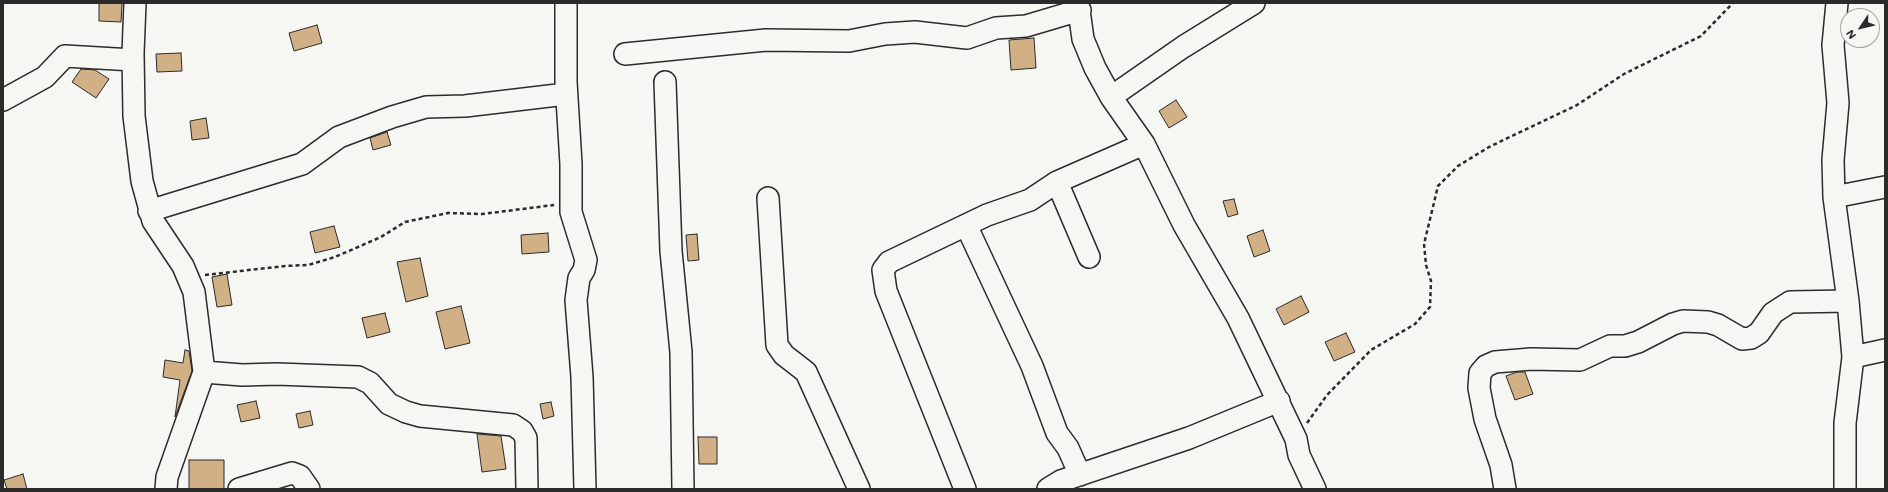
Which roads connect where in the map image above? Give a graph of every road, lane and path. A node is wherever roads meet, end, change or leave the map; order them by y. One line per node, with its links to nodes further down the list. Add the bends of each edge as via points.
1 (135, 3): 8 (street)
2 (566, 3): 10 (street)
3 (1254, 3): 11 (street, via 1183,47)
4 (1733, 3): 28 (path, via 1701,36 1624,74 1577,105 1489,147 1458,166 1438,186 1424,244 1426,265 1431,280 1430,307 1415,324 1372,350 1327,395)
5 (1837, 3): 16 (street, via 1833,45 1838,102 1833,160)
6 (1079, 6): 7 (street, via 1026,26 996,28 967,38 915,32 885,34 850,41 766,40); 11 (street, via 1083,39)
7 (625, 54)
8 (133, 60): 12 (street, via 65,56 45,77); 19 (street, via 136,146)
9 (665, 82): 35 (street, via 671,250 681,352)
10 (566, 94): 18 (street, via 571,164); 19 (street, via 465,106 426,107 339,137 302,164)
11 (1111, 97): 13 (street)
12 (3, 100)
13 (1144, 144): 14 (street); 27 (street, via 1184,225 1238,318)
14 (1057, 182): 20 (street, via 1030,200); 21 (street)
15 (1885, 187): 16 (street)
16 (1834, 197): 23 (street)
17 (768, 198): 36 (street, via 777,345 784,355 806,372)
18 (570, 203): 22 (path, via 482,214 448,214 405,222 381,237 335,257 308,265); 34 (street, via 586,260 579,278 576,300 582,377)
19 (149, 211): 22 (street, via 159,232)
20 (966, 225): 29 (street, via 1032,366 1057,432 1068,448); 37 (street, via 889,262 883,270 886,291)
21 (1089, 257)
22 (189, 277): 26 (street, via 194,292)
23 (1848, 301): 25 (street); 40 (street, via 1790,302 1772,313 1759,333 1751,338 1742,339 1708,322 1683,321 1638,342 1625,346 1610,346 1580,360 1531,359 1495,362 1486,366 1480,373 1479,388)
24 (1885, 350): 25 (street)
25 (1853, 357): 41 (street, via 1845,423)
26 (204, 372): 30 (street, via 167,477); 33 (street, via 358,377 370,383 389,404 406,412 420,416 513,425 522,431 526,438)
27 (1279, 401): 28 (street); 29 (street, via 1189,438)
28 (1296, 439): 39 (street, via 1299,455)
29 (1080, 475): 38 (street, via 1061,481)
30 (166, 489)
31 (239, 489): 32 (street, via 292,473 300,476)
32 (309, 489)
33 (527, 489)
34 (585, 489)
35 (683, 489)
36 (859, 489)
37 (965, 489)
38 (1048, 489)
39 (1315, 489)
40 (1505, 489)
41 (1845, 489)

